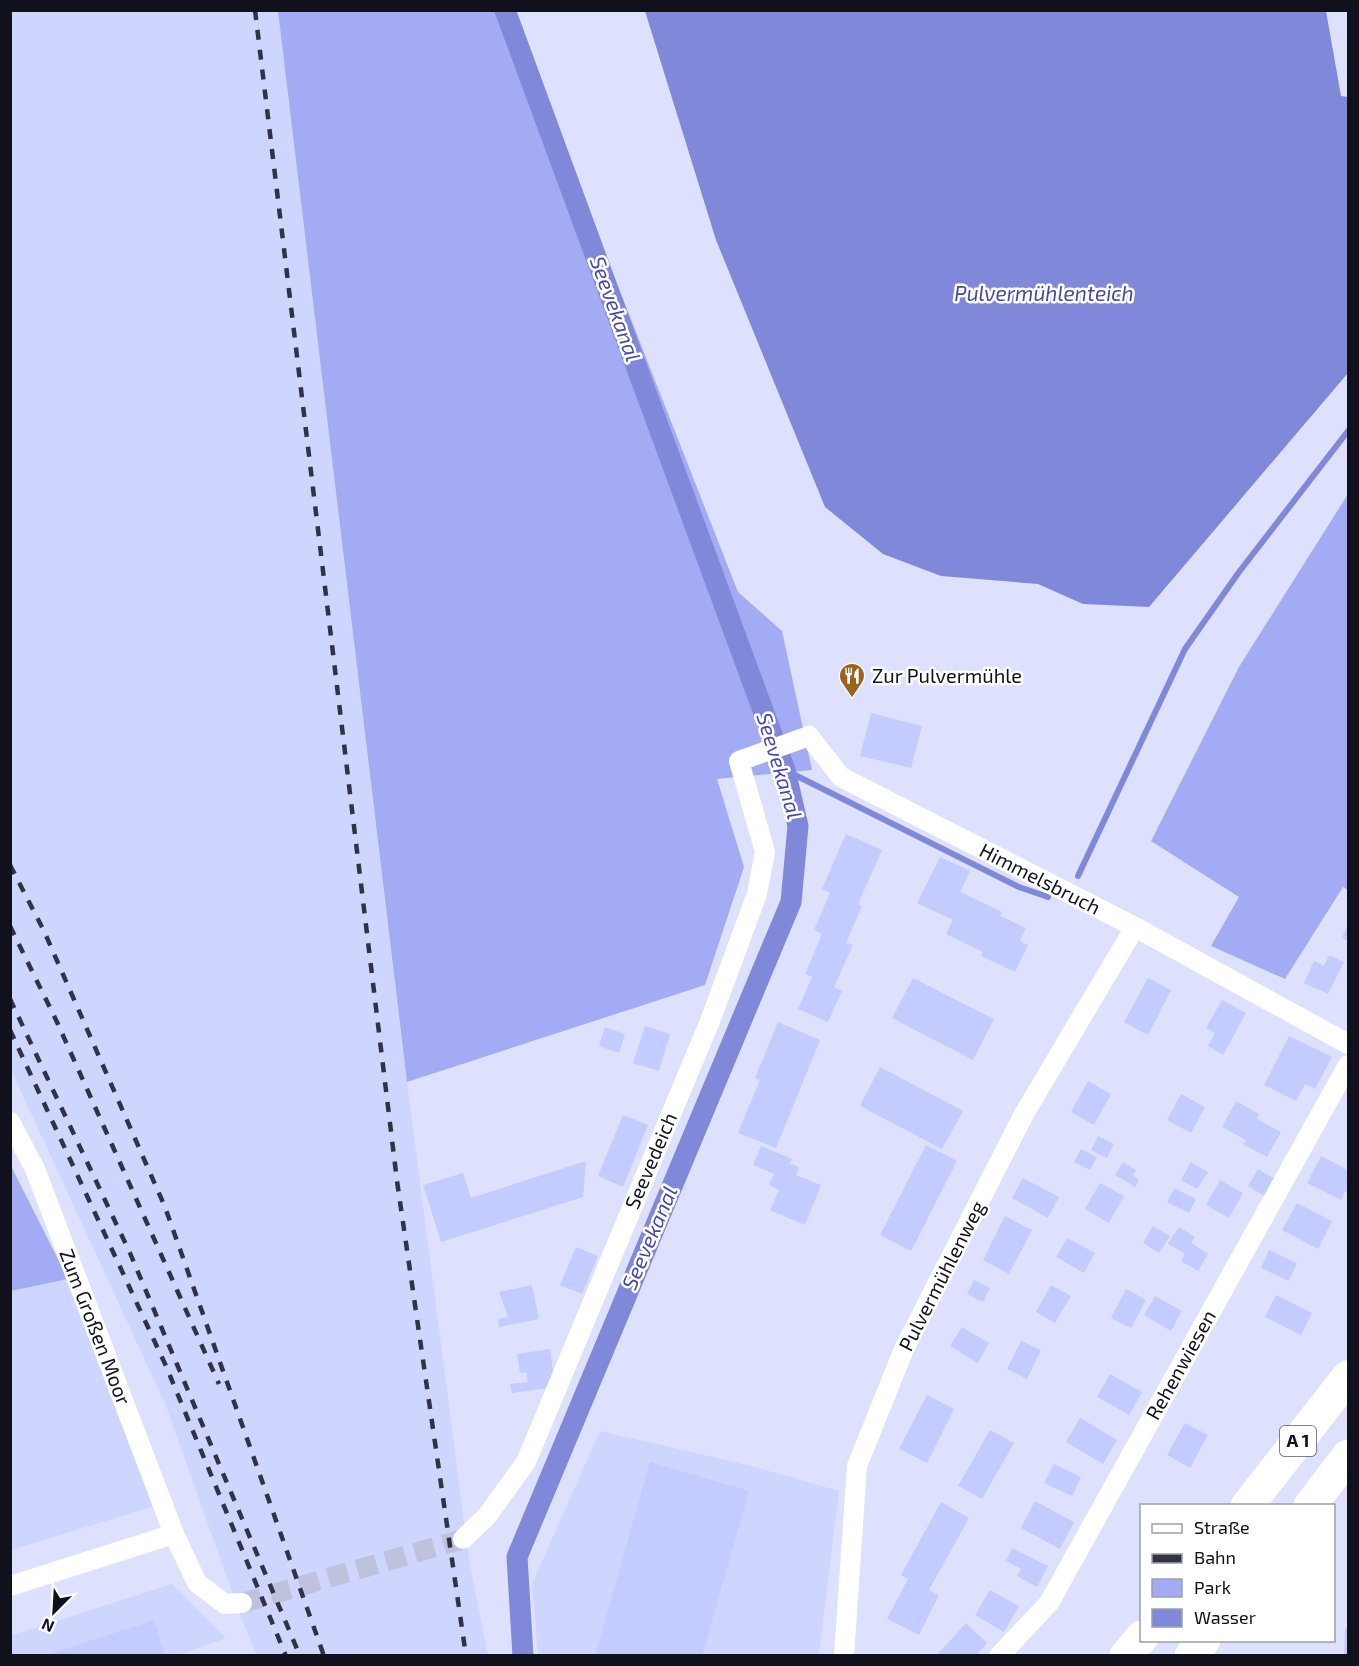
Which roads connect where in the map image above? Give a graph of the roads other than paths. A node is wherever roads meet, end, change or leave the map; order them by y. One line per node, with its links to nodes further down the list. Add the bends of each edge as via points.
1 (739, 761): 2 (street, Himmelsbruch, via 809,735 841,777); 11 (street, Seevedeich, via 765,852 757,894 710,1021 526,1462 487,1516)
2 (1135, 927): 3 (street, Himmelsbruch); 16 (street, Pulvermühlenweg, via 1024,1114 904,1349 856,1466)
3 (1348, 1044)
4 (1348, 1065): 17 (street, Rehenwiesen, via 1049,1603)
5 (10, 1122): 10 (street, Zum Großen Moor, via 35,1169)
6 (1348, 1377): 8 (highway, A 1)
7 (1348, 1456): 9 (highway, A 1)
8 (1249, 1504)
9 (1312, 1504)
10 (174, 1534): 12 (street); 13 (street, via 197,1583 225,1604)
11 (463, 1539)
12 (10, 1586)
13 (242, 1603)
14 (1140, 1639): 18 (highway)
15 (1203, 1642): 19 (highway)
16 (844, 1656)
17 (999, 1656)
18 (1126, 1656)
19 (1191, 1656)

